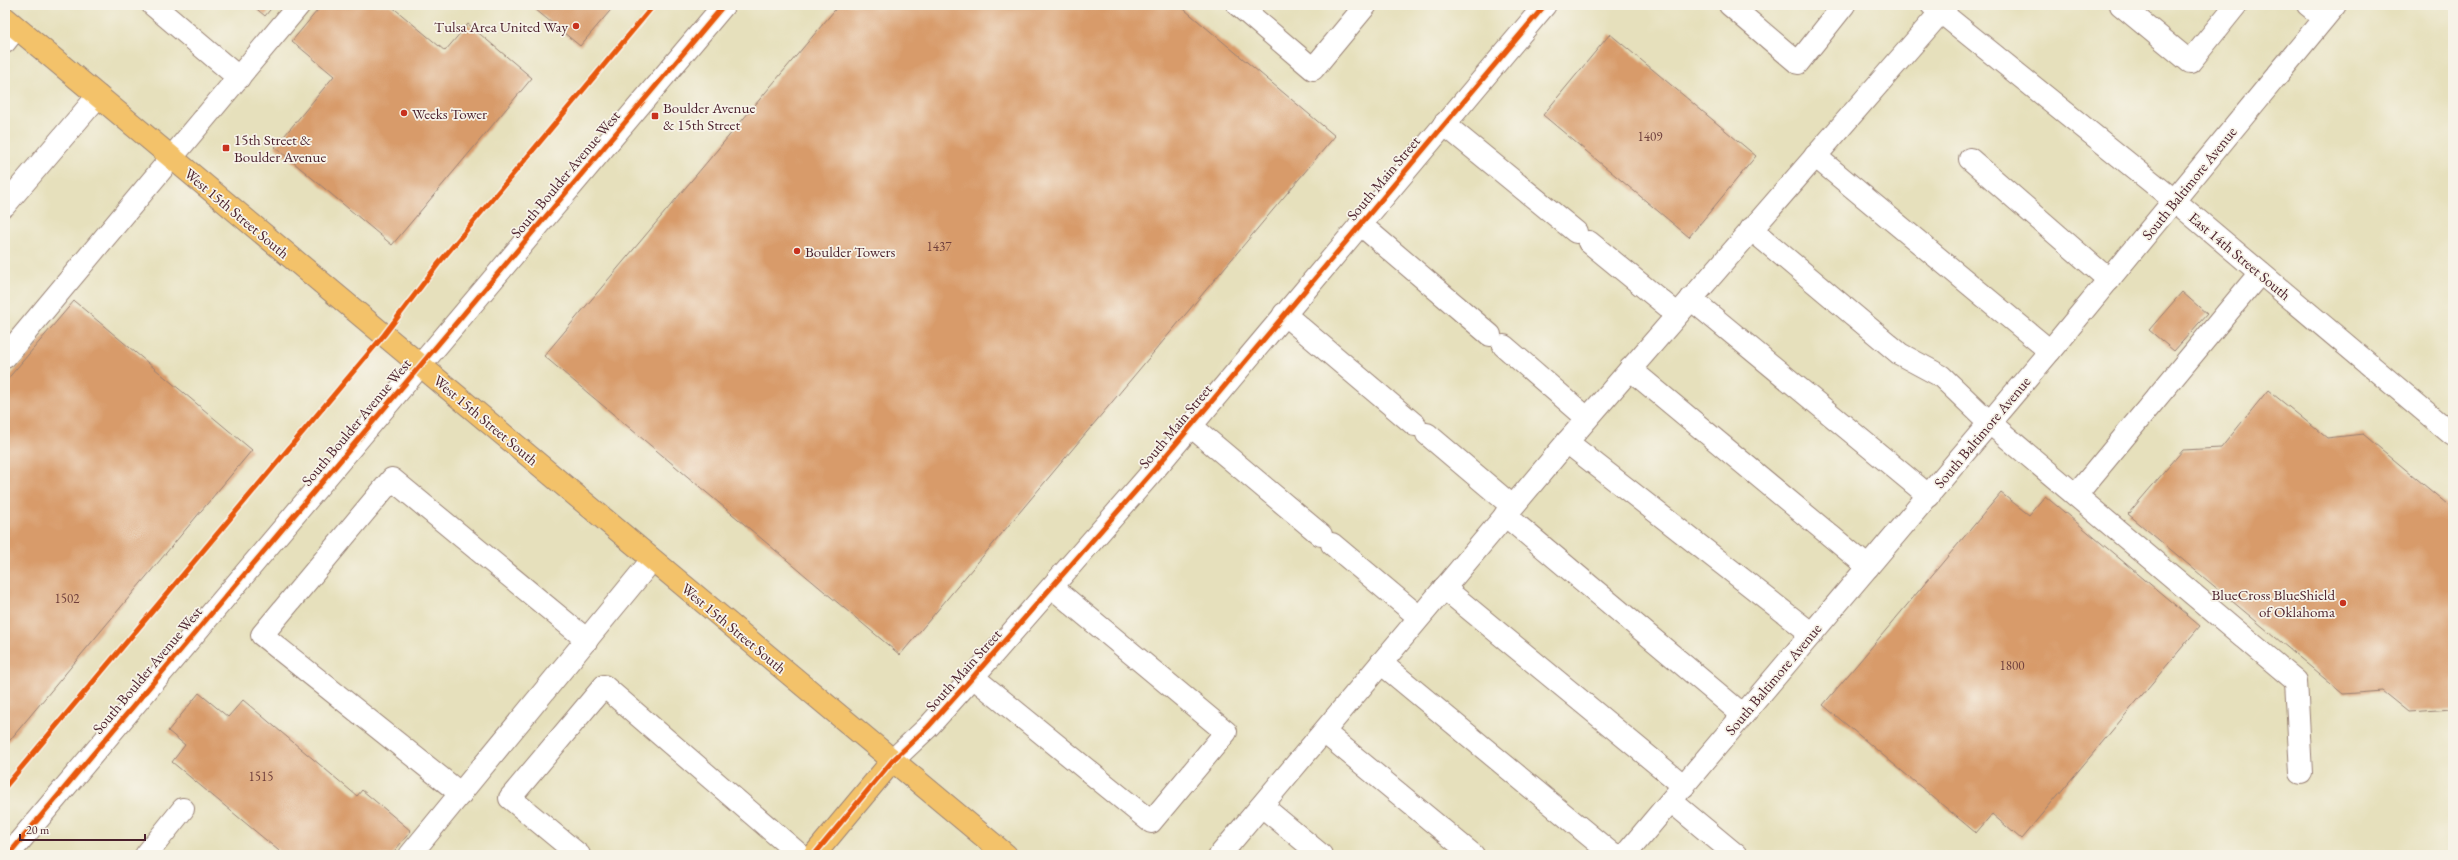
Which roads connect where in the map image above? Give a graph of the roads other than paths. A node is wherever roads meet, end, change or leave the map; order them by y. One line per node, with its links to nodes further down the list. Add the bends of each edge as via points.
1 (153, 5): 14 (street)
2 (299, 5): 14 (street)
3 (724, 5): 30 (street, South Boulder Avenue West)
4 (1238, 5): 5 (street, via 1314,69)
5 (1366, 5)
6 (1546, 5): 16 (street, South Main Street)
7 (1730, 5): 8 (street, via 1798,63)
8 (1844, 5)
9 (2120, 5): 10 (street, via 2190,62)
10 (2236, 5)
11 (1940, 8): 17 (street); 20 (street, East 14th Street South)
12 (2322, 9): 20 (street, South Baltimore Avenue)
13 (9, 29): 15 (main road, West 15th Street South)
14 (239, 78): 18 (street)
15 (98, 96): 18 (main road, West 15th Street South); 21 (street)
16 (1444, 124): 22 (street, South Main Street); 26 (street, via 1582,237)
17 (1815, 156): 23 (street); 28 (street)
18 (171, 158): 29 (street); 30 (main road, West 15th Street South)
19 (1970, 159): 25 (street)
20 (2175, 202): 24 (street, East 14th Street South); 25 (street, South Baltimore Avenue)
21 (5, 205)
22 (1360, 224): 27 (street, South Main Street); 32 (street)
23 (1751, 229): 26 (street); 33 (street, via 1900,354 1941,376)
24 (2260, 273): 35 (street, East 14th Street South); 37 (street)
25 (2109, 280): 28 (street, South Baltimore Avenue)
26 (1684, 306): 31 (street); 38 (street)
27 (1284, 314): 34 (street, South Main Street); 39 (street, via 1421,429)
28 (2050, 351): 33 (street, South Baltimore Avenue)
29 (5, 357)
30 (419, 365): 40 (main road, West 15th Street South); 57 (street, South Boulder Avenue West)
31 (1630, 369): 32 (street); 41 (street)
32 (1587, 418): 36 (street)
33 (1990, 422): 37 (street); 38 (street, South Baltimore Avenue)
34 (1191, 426): 42 (street, South Main Street); 44 (street)
35 (2453, 435)
36 (1567, 442): 39 (street); 45 (street)
37 (2076, 494): 52 (street, via 2296,681)
38 (1929, 496): 41 (street, South Baltimore Avenue)
39 (1509, 511): 43 (street); 49 (street)
40 (652, 560): 46 (street); 51 (main road, West 15th Street South)
41 (1868, 567): 45 (street, South Baltimore Avenue)
42 (1053, 588): 48 (street, South Main Street); 48 (street, via 1226,732 1151,822)
43 (1444, 588): 44 (street); 53 (street)
44 (1419, 617): 47 (street)
45 (1812, 634): 49 (street, South Baltimore Avenue)
46 (587, 640): 54 (street); 54 (street, via 392,479 262,635)
47 (1382, 663): 50 (street); 67 (street)
48 (973, 677): 51 (street, South Main Street, via 928,727)
49 (1743, 716): 53 (street, South Baltimore Avenue)
50 (1324, 732): 55 (street); 66 (street)
51 (893, 760): 62 (main road, South Main Street); 63 (main road, West 15th Street South)
52 (2301, 773)
53 (1677, 793): 68 (street, South Baltimore Avenue); 69 (street)
54 (460, 794): 59 (street)
55 (1262, 806): 64 (street); 65 (street)
56 (183, 809): 58 (street)
57 (14, 848)
58 (146, 855)
59 (410, 855)
60 (579, 855): 61 (street, via 510,798 604,686)
61 (800, 855)
62 (814, 855)
63 (1006, 855)
64 (1220, 855)
65 (1321, 855)
66 (1473, 855)
67 (1613, 855)
68 (1625, 855)
69 (1736, 855)

